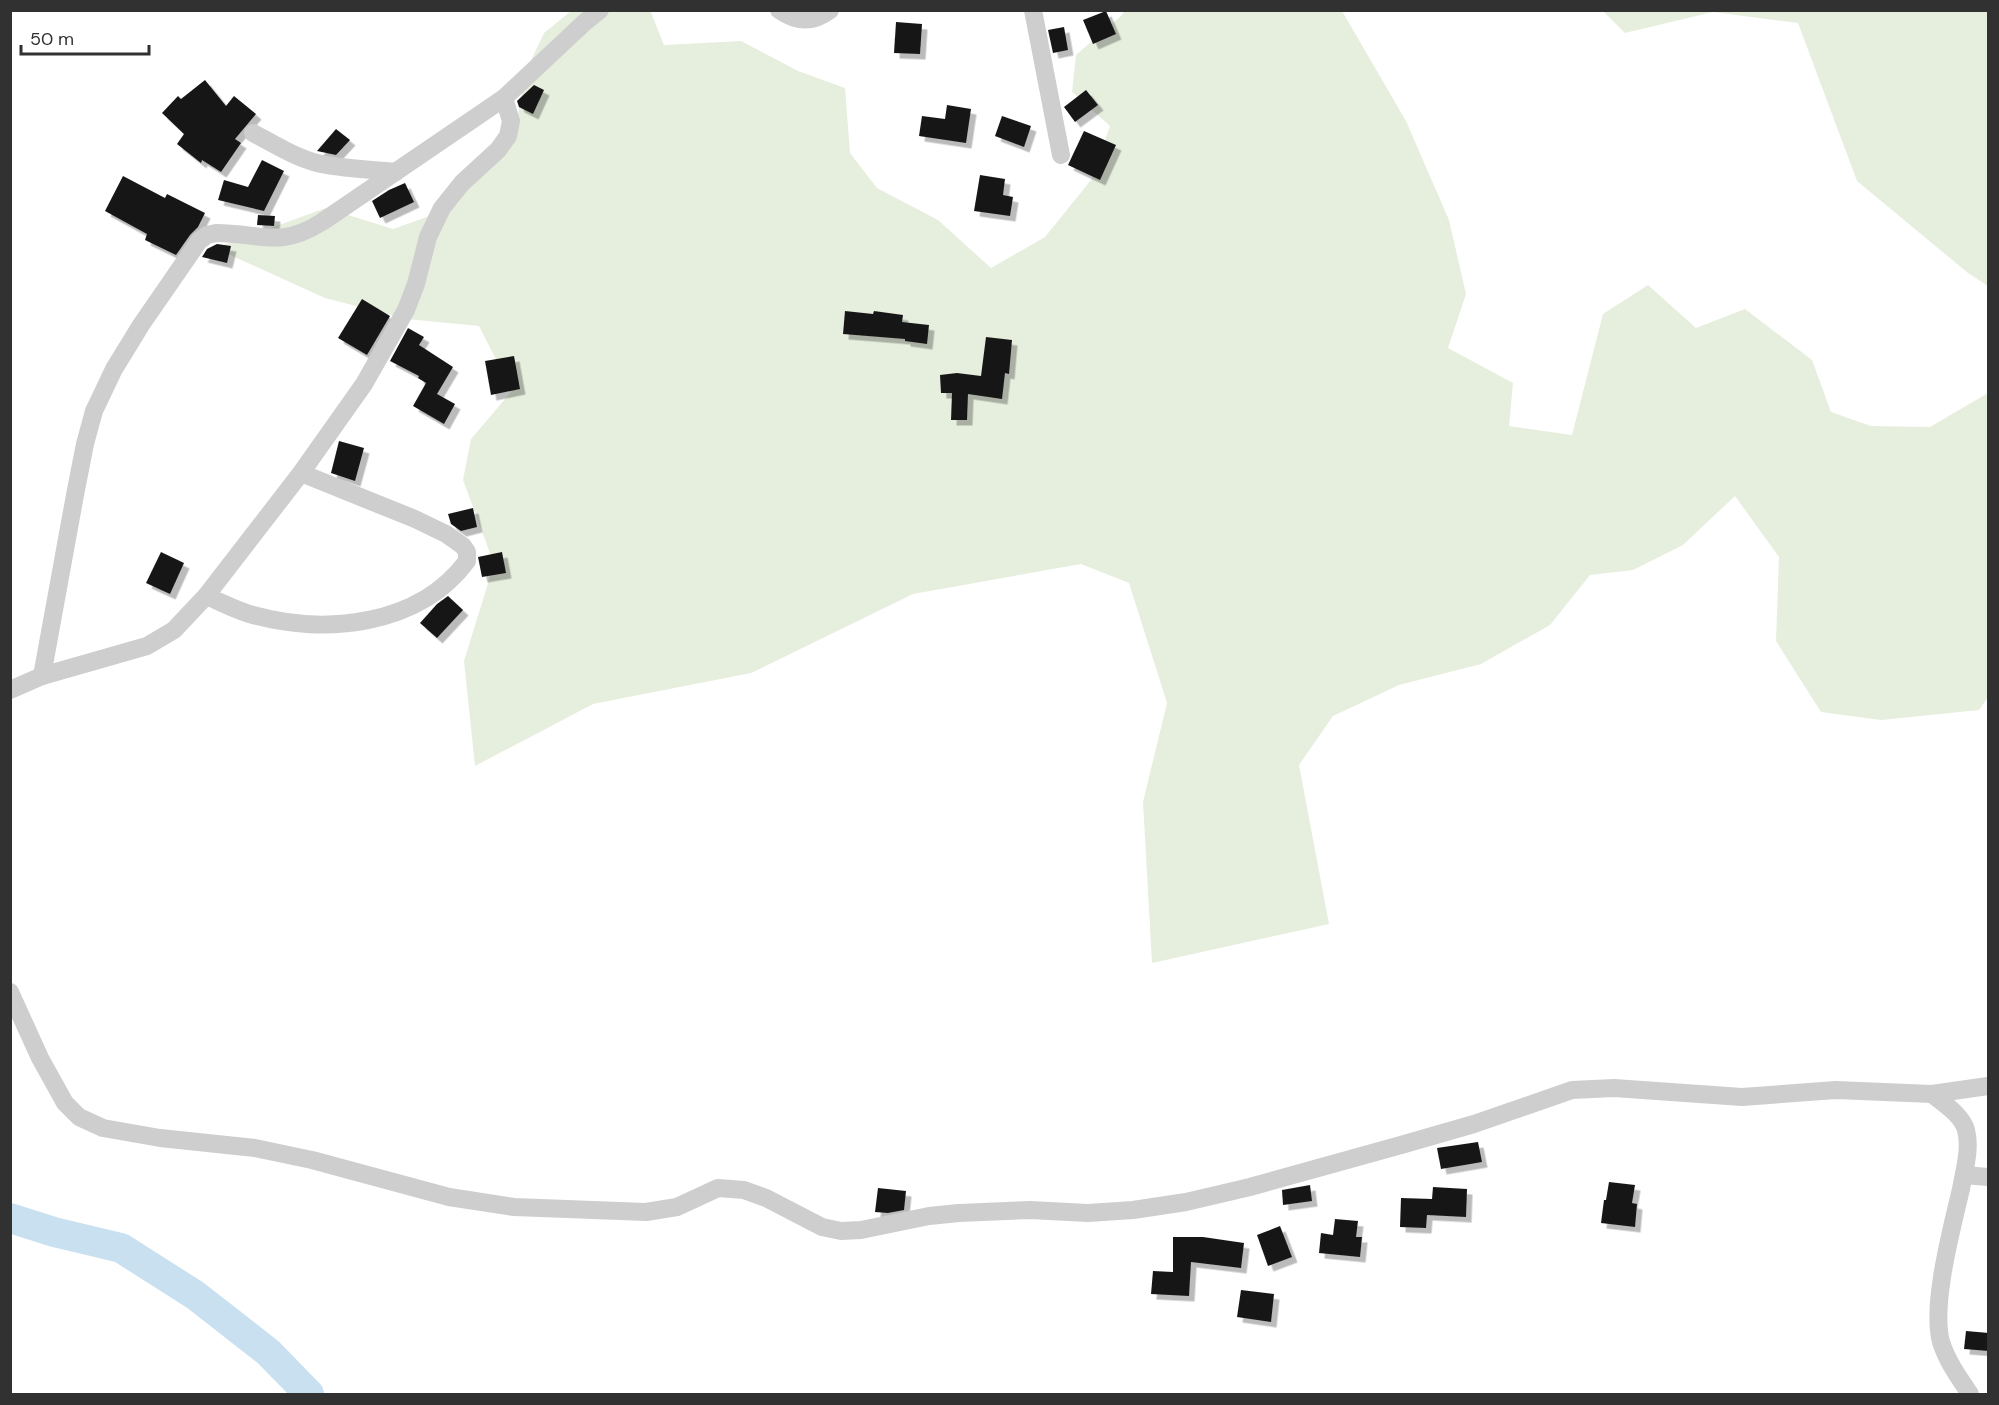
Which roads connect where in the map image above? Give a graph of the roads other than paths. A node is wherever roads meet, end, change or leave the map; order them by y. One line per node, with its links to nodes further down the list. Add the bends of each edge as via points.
1 (600, 10): 5 (street)
2 (779, 10): 3 (street, via 800,20 817,18)
3 (830, 10)
4 (1033, 10): 7 (street)
5 (504, 98): 8 (street); 9 (street, via 511,121 508,136 442,208 428,237 406,310 364,384)
6 (253, 133): 8 (street, via 315,162)
7 (1061, 155)
8 (396, 172): 11 (street, via 299,235 281,239 212,234 199,241 186,259 114,369 94,411)
9 (301, 473): 10 (street); 10 (street, via 446,534 463,546 467,561 418,603 392,614 345,624 280,621 251,615)
10 (206, 596): 11 (street, via 174,630 147,646)
11 (42, 676): 12 (street)
12 (10, 690)
13 (10, 992): 15 (street, via 65,1103 79,1117 103,1128 255,1148 449,1197 514,1207 646,1212 677,1207 718,1188 744,1190 822,1227 841,1231 959,1213 1088,1213 1186,1202 1401,1145 1584,1088 1732,1097 1836,1090)
14 (1989, 1086): 15 (street)
15 (1932, 1094): 16 (street, via 1965,1127 1968,1138)
16 (1964, 1175): 17 (street); 18 (street, via 1941,1286 1939,1323 1945,1353)
17 (1989, 1177)
18 (1970, 1395)

